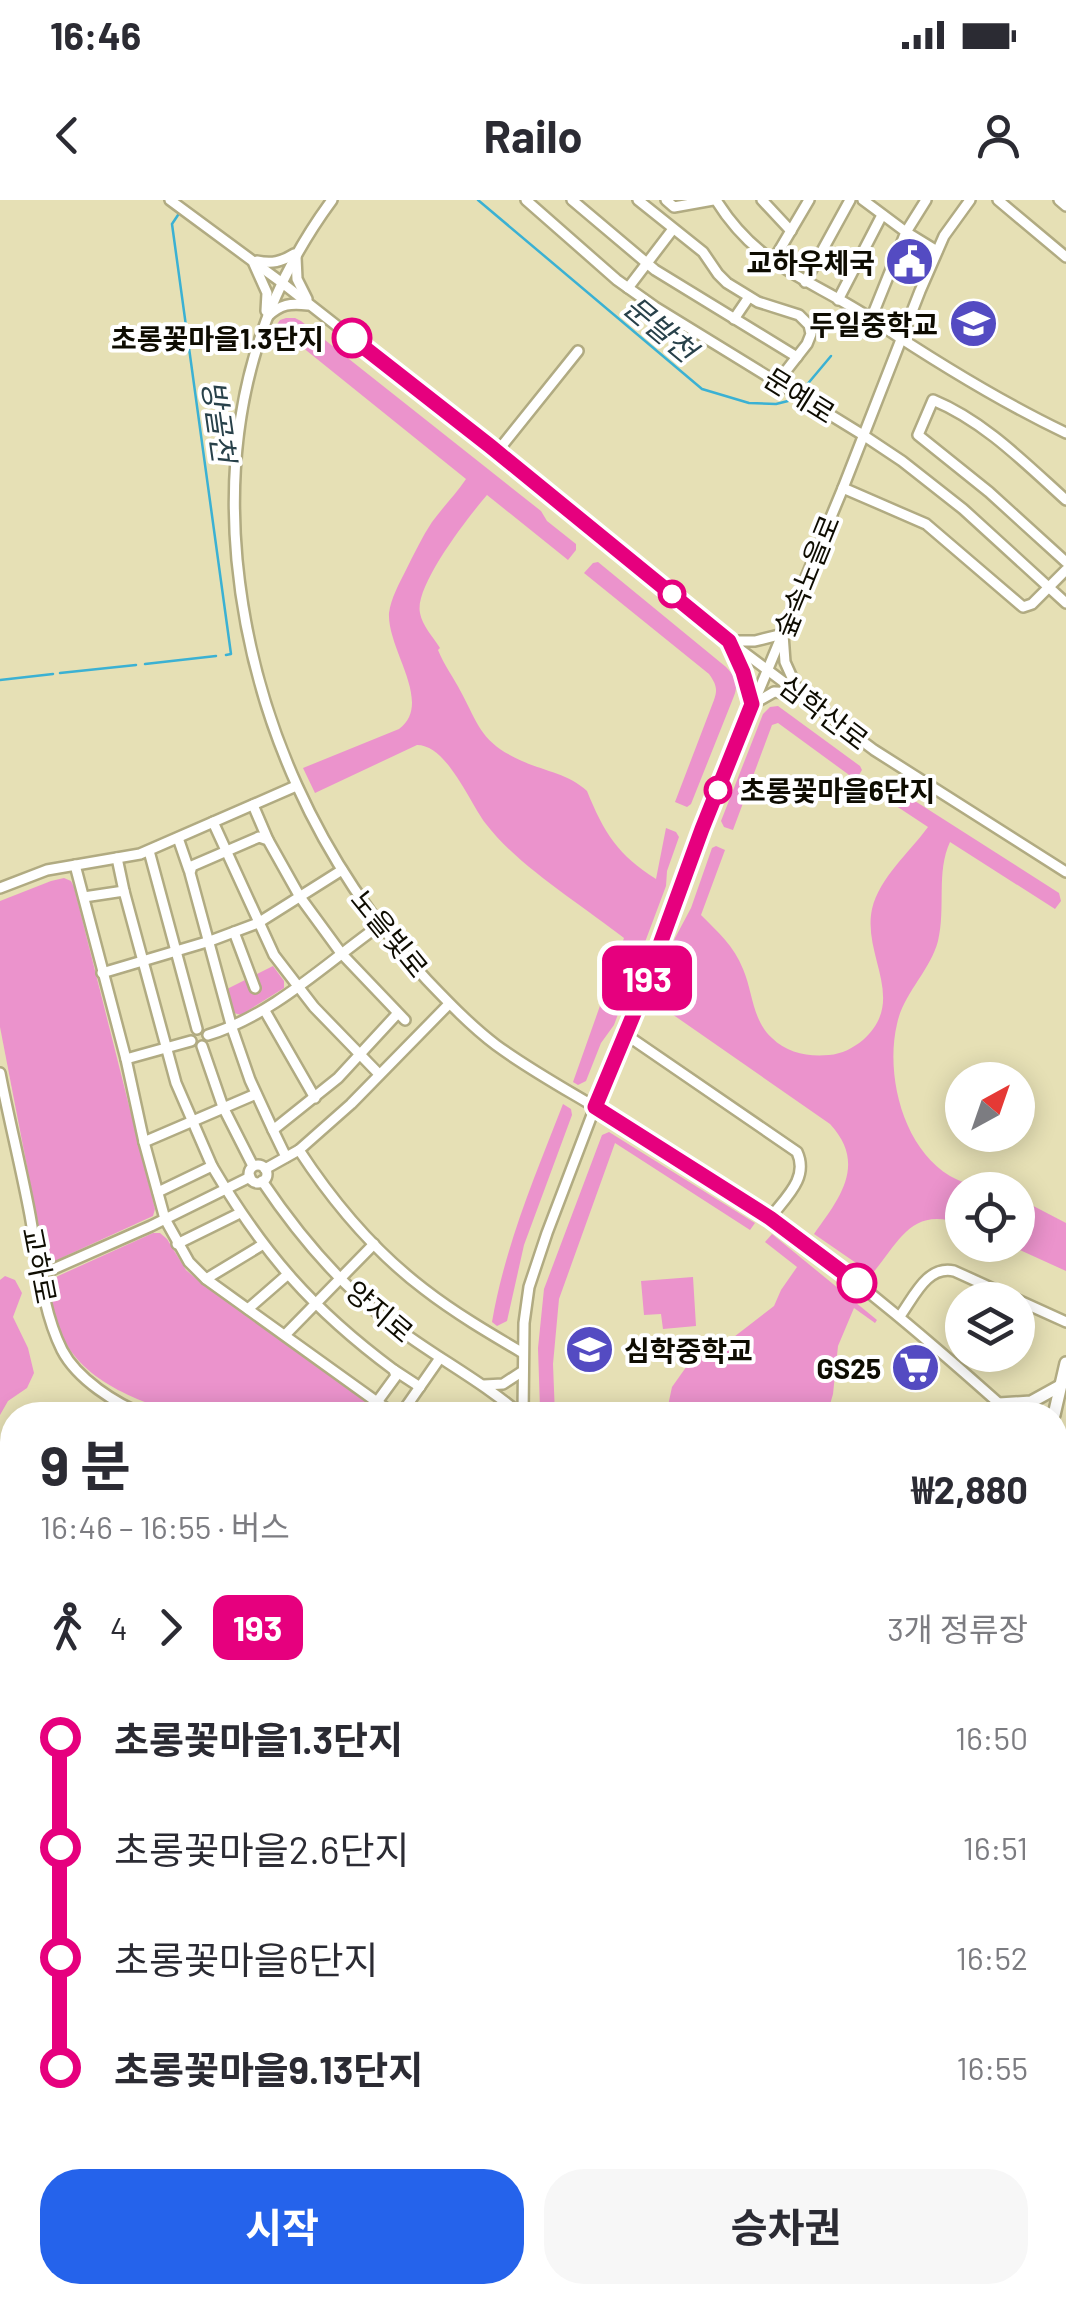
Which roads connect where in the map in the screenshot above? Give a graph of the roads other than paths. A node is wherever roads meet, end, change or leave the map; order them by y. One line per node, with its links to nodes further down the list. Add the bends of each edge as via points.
1 (170, 200): 24 (street, 심학산로)
2 (332, 200): 22 (street, 노을빛로)
3 (527, 200): 29 (street, 문예로)
4 (572, 200): 26 (street)
5 (638, 200): 18 (street)
6 (666, 200): 7 (street, via 674,207)
7 (714, 200): 25 (street)
8 (762, 200): 19 (street)
9 (809, 200): 19 (street)
10 (850, 200): 28 (street)
11 (863, 200): 17 (street)
12 (926, 200): 20 (street)
13 (970, 200): 21 (street, 숲속노을로)
14 (998, 200): 23 (street)
15 (1059, 200): 16 (street)
16 (1066, 206)
17 (882, 215): 20 (street); 31 (street)
18 (673, 229): 26 (street); 30 (street, via 703,252 722,279)
19 (791, 231): 25 (street)
20 (906, 232): 21 (street); 34 (street)
21 (937, 252): 36 (street, 숲속노을로)
22 (296, 253): 24 (street, via 282,262); 27 (street, 노을빛로); 32 (street, via 297,279)
23 (1066, 256)
24 (252, 260): 27 (street, 심학산로); 33 (street, via 267,293)
25 (772, 261): 28 (street)
26 (647, 264): 29 (street); 35 (street)
27 (282, 282): 32 (street, 심학산로); 33 (street, 노을빛로)
28 (805, 282): 31 (street)
29 (628, 288): 39 (street, 문예로)
30 (749, 296): 35 (street); 38 (street, via 810,325 810,339)
31 (838, 300): 34 (street)
32 (311, 306): 33 (street, via 285,304); 42 (street, 심학산로)
33 (266, 318): 54 (street, 노을빛로, via 237,437 235,536 256,668)
34 (871, 318): 36 (street)
35 (734, 319): 38 (street)
36 (902, 341): 40 (street); 41 (street, 숲속노을로)
37 (578, 350): 42 (street)
38 (797, 357): 39 (street)
39 (778, 381): 41 (street, 문예로)
40 (1066, 433)
41 (864, 434): 43 (street, 숲속노을로); 47 (street, 문예로)
42 (497, 452): 50 (street, 심학산로)
43 (843, 488): 47 (street, via 926,524 1018,605 1028,607); 49 (street, 숲속노을로)
44 (1066, 500): 45 (street, via 955,409 932,400 918,435)
45 (1066, 562)
46 (1066, 570): 47 (street)
47 (1049, 588): 48 (street, 문예로)
48 (1066, 603)
49 (784, 634): 50 (street); 51 (street, 숲속노을로); 52 (street, via 784,662)
50 (729, 641): 51 (street, 심학산로); 53 (street)
51 (768, 669): 52 (street, 심학산로); 53 (street, 숲속노을로)
52 (799, 693): 53 (street, via 774,692); 64 (street, 심학산로, via 874,750)
53 (752, 704): 84 (street, 숲속노을로)
54 (296, 786): 55 (street); 63 (street, 노을빛로)
55 (253, 805): 56 (street); 58 (street)
56 (214, 822): 57 (street); 59 (street)
57 (178, 838): 60 (street); 65 (street)
58 (268, 840): 59 (street, via 258,837); 69 (street)
59 (226, 850): 65 (street); 70 (street)
60 (149, 851): 61 (street); 74 (street)
61 (117, 858): 62 (street); 67 (street)
62 (75, 864): 66 (street); 68 (street)
63 (342, 870): 69 (street); 71 (street, 노을빛로)
64 (1066, 872)
65 (190, 873): 73 (street)
66 (0, 888)
67 (124, 891): 68 (street); 76 (street)
68 (84, 897): 77 (street)
69 (300, 897): 70 (street); 75 (street)
70 (258, 923): 72 (street); 78 (street)
71 (380, 925): 75 (street); 80 (street, 노을빛로)
72 (234, 932): 73 (street); 79 (street)
73 (210, 941): 74 (street); 82 (street)
74 (176, 952): 76 (street); 83 (street)
75 (341, 953): 78 (street); 89 (street, via 402,1017)
76 (142, 961): 77 (street); 88 (street)
77 (102, 973): 90 (street)
78 (296, 987): 81 (street); 89 (street)
79 (254, 988)
80 (449, 1004): 92 (street); 95 (street, 노을빛로, via 504,1050)
81 (265, 1011): 82 (street); 94 (street)
82 (232, 1028): 85 (street); 93 (street)
83 (197, 1029): 85 (street); 86 (street)
84 (624, 1034): 95 (street, 숲속노을로); 109 (street, via 797,1152 802,1171)
85 (208, 1035): 87 (street)
86 (191, 1041): 87 (street); 88 (street)
87 (202, 1046): 96 (street)
88 (166, 1047): 90 (street); 97 (street)
89 (360, 1055): 92 (street); 94 (street)
90 (126, 1059): 99 (street)
91 (0, 1072): 131 (street, 교하로, via 51,1322 77,1370)
92 (380, 1074): 100 (street)
93 (256, 1094): 96 (street); 98 (street)
94 (316, 1098): 98 (street)
95 (595, 1107): 109 (street, 노을빛로); 123 (street, 숲속노을로, via 529,1287)
96 (223, 1108): 97 (street); 104 (street)
97 (191, 1122): 99 (street); 102 (street)
98 (273, 1130): 101 (street)
99 (144, 1142): 107 (street)
100 (298, 1150): 101 (street); 112 (street)
101 (286, 1157): 103 (street)
102 (212, 1166): 106 (street); 107 (street)
103 (265, 1169): 104 (street); 105 (street)
104 (251, 1172): 105 (street); 106 (street)
105 (262, 1181): 116 (street, 양지로)
106 (226, 1189): 108 (street); 110 (street)
107 (158, 1192): 110 (street)
108 (240, 1213): 111 (street); 113 (street)
109 (770, 1218): 120 (street, 노을빛로)
110 (165, 1220): 111 (street); 114 (street)
111 (177, 1244): 117 (street)
112 (374, 1244): 116 (street); 123 (street, via 423,1289)
113 (262, 1245): 115 (street); 117 (street)
114 (52, 1270)
115 (287, 1275): 118 (street); 119 (street)
116 (340, 1278): 118 (street); 124 (street, 양지로)
117 (206, 1279): 119 (street)
118 (315, 1304): 122 (street); 126 (street)
119 (248, 1309): 122 (street)
120 (900, 1316): 121 (street, via 944,1268); 136 (street, 노을빛로)
121 (1066, 1322)
122 (285, 1335): 132 (street)
123 (522, 1353): 127 (street, 숲속노을로)
124 (440, 1358): 128 (street, 양지로); 130 (street)
125 (1066, 1363): 129 (main road)
126 (394, 1370): 130 (street); 132 (street)
127 (523, 1371): 128 (street, via 503,1384); 135 (street, 숲속노을로)
128 (479, 1384): 134 (street, 양지로)
129 (1060, 1386): 137 (main road); 138 (main road)
130 (420, 1387): 133 (street)
131 (119, 1402)
132 (378, 1402)
133 (409, 1402)
134 (504, 1402)
135 (522, 1402)
136 (997, 1402)
137 (1031, 1402)
138 (1057, 1402)

